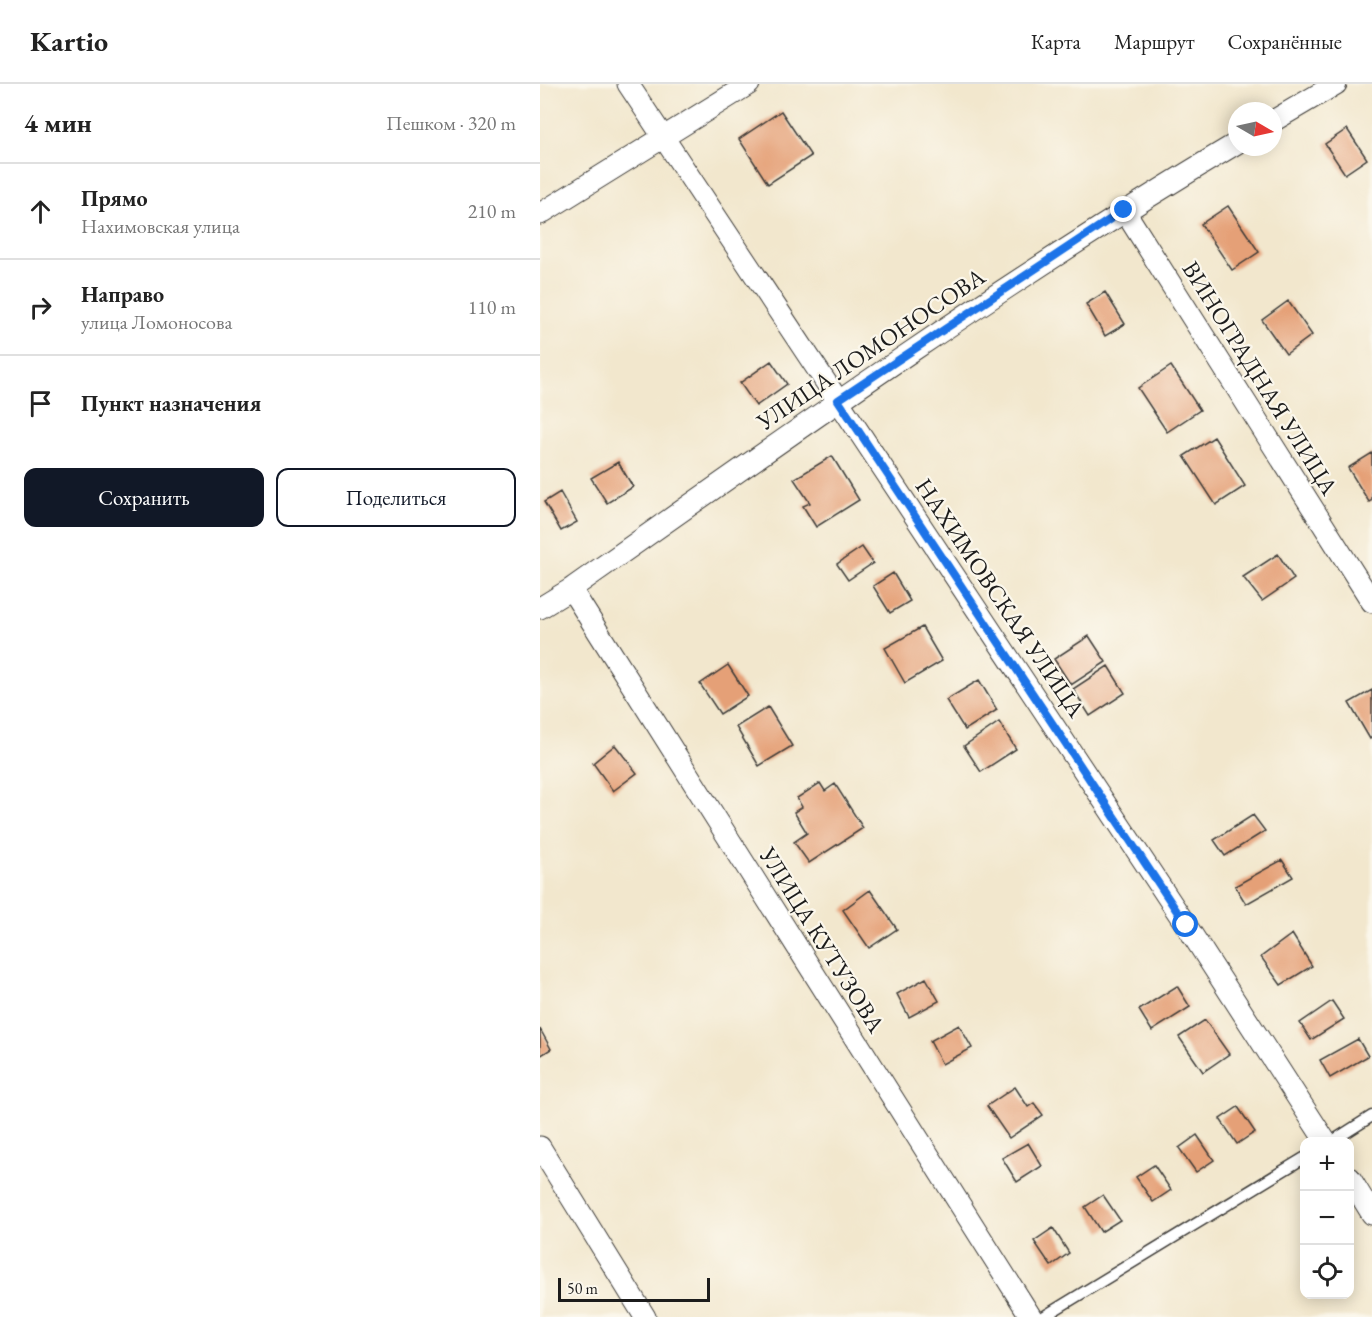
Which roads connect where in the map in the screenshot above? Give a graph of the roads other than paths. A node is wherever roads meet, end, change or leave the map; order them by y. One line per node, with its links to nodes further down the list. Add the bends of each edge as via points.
1 (628, 84): 5 (street, НАХИМОВСКАЯ УЛИЦА)
2 (749, 84): 5 (street)
3 (1336, 84): 4 (street)
4 (1282, 116)
5 (662, 139): 8 (street); 9 (street, НАХИМОВСКАЯ УЛИЦА)
6 (1228, 148): 7 (street, УЛИЦА ЛОМОНОСОВА)
7 (1124, 210): 9 (street, УЛИЦА ЛОМОНОСОВА); 11 (street, ВИНОГРАДНАЯ УЛИЦА)
8 (540, 214)
9 (838, 400): 10 (street, УЛИЦА ЛОМОНОСОВА); 14 (street, НАХИМОВСКАЯ УЛИЦА)
10 (571, 589): 12 (street, УЛИЦА ЛОМОНОСОВА); 21 (street, УЛИЦА КУТУЗОВА)
11 (1372, 602)
12 (540, 608)
13 (1372, 1116): 15 (lane)
14 (1323, 1137)
15 (1339, 1137)
16 (540, 1147): 20 (street)
17 (1300, 1161): 22 (lane)
18 (1354, 1185): 19 (street)
19 (1372, 1214)
20 (645, 1317)
21 (1031, 1317)
22 (1044, 1317)

